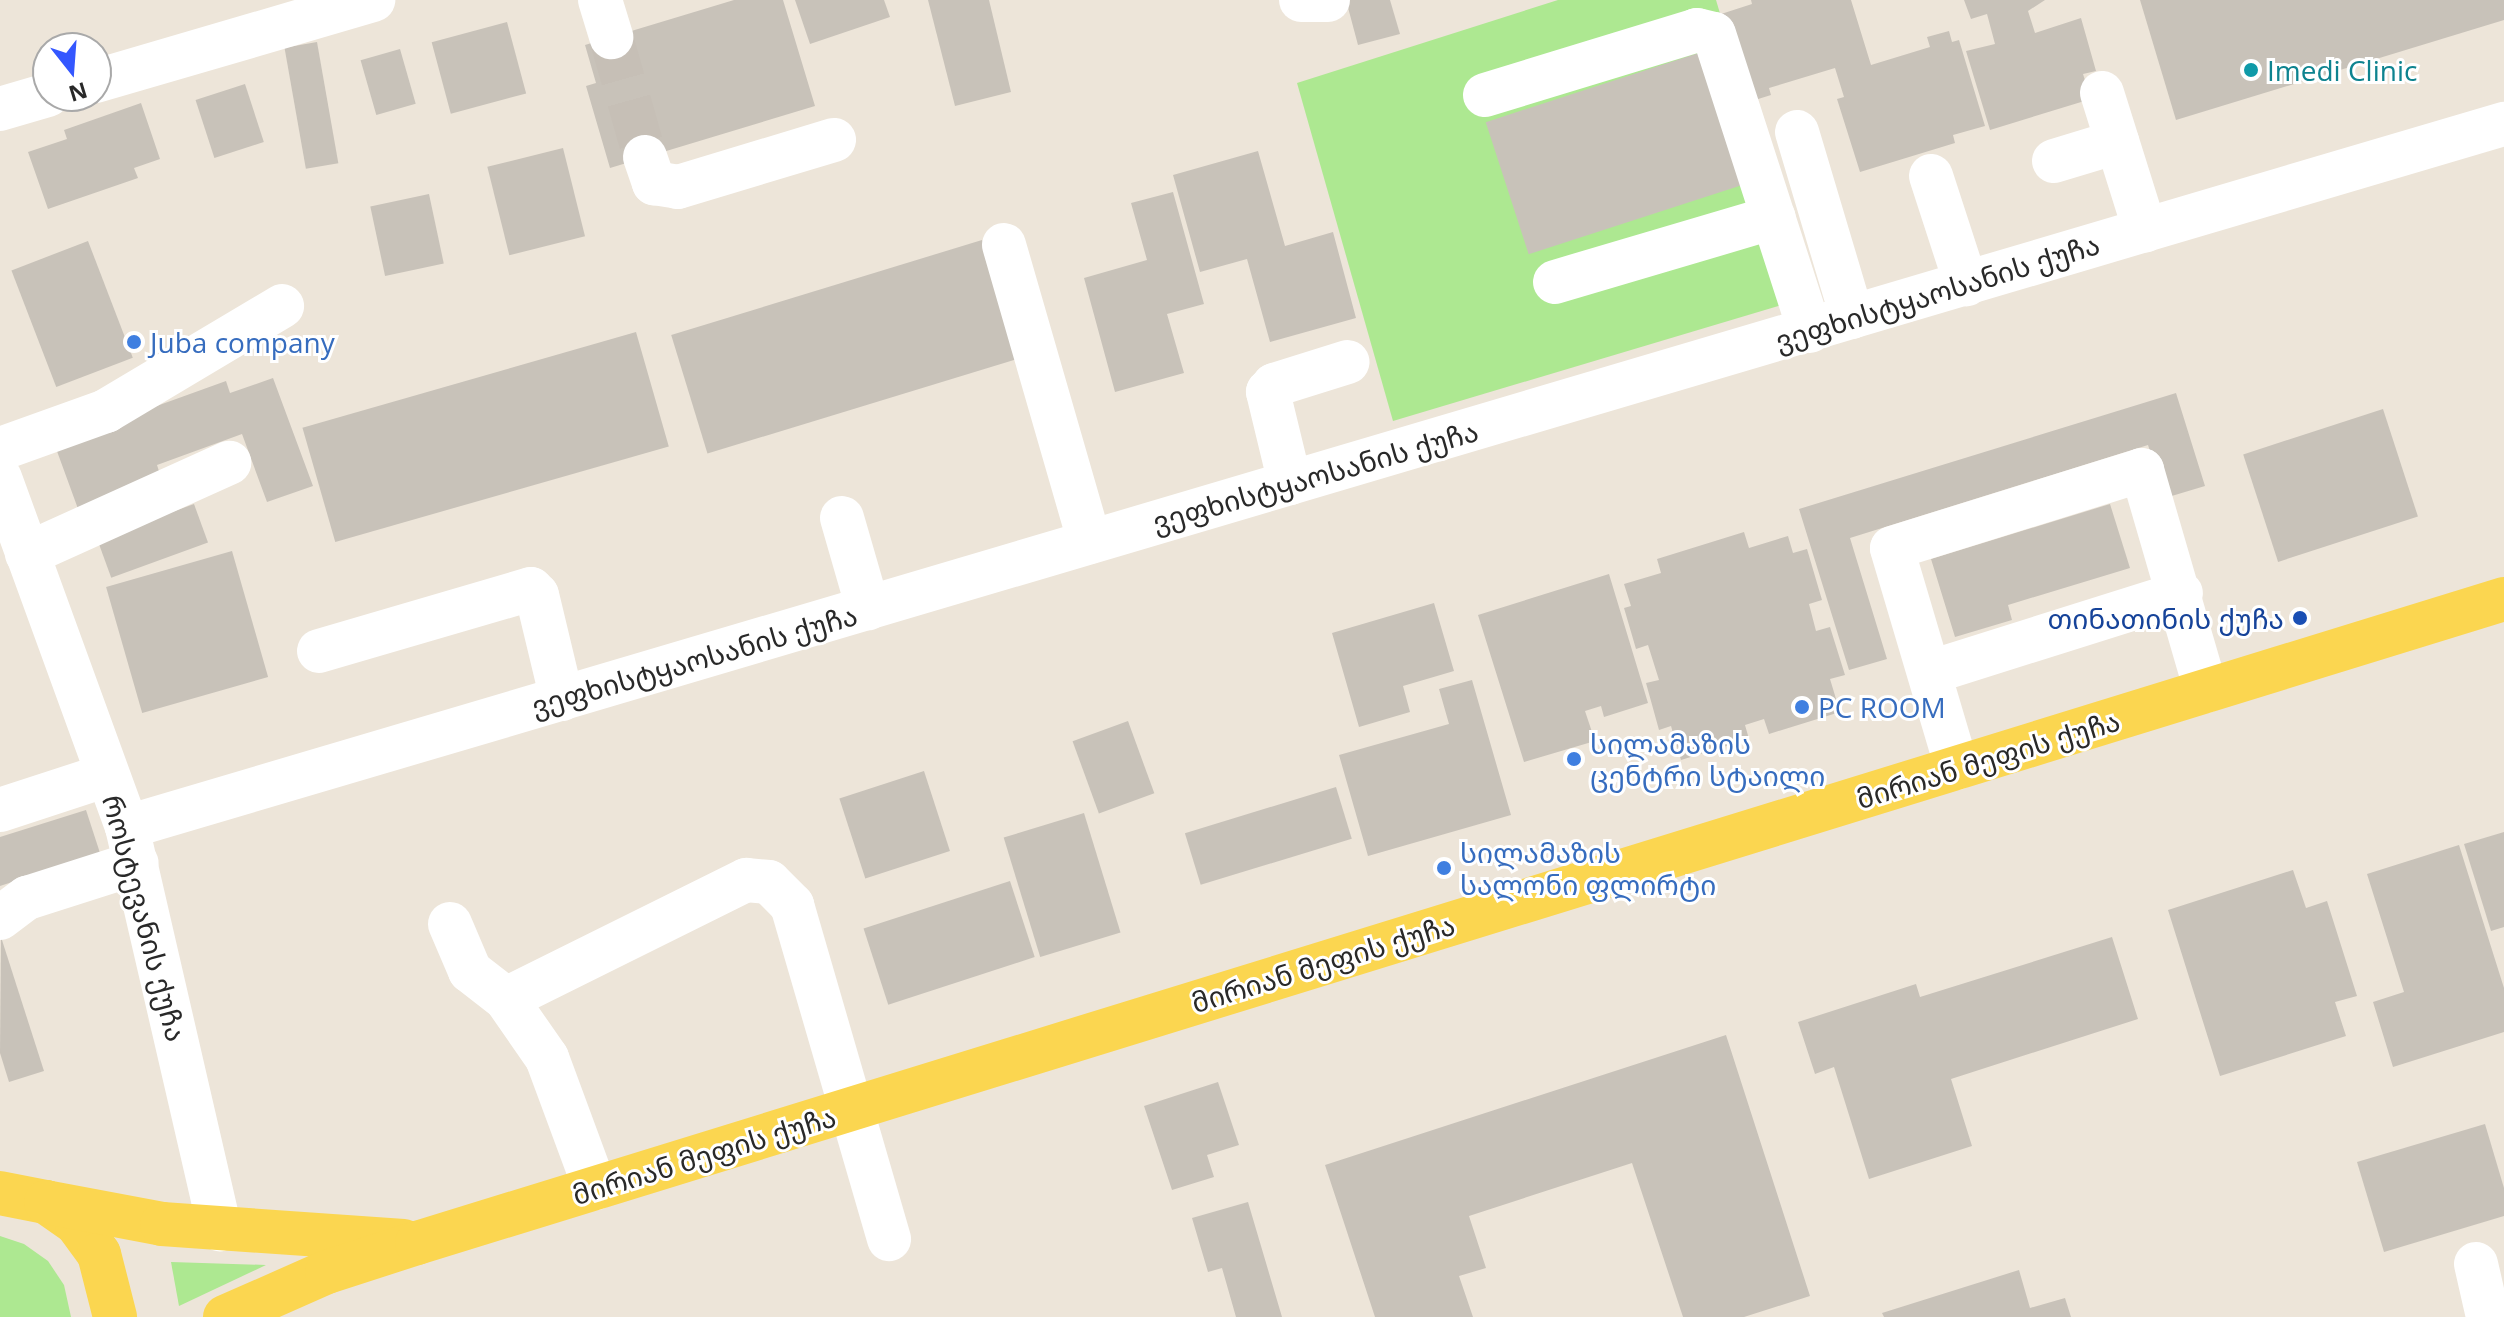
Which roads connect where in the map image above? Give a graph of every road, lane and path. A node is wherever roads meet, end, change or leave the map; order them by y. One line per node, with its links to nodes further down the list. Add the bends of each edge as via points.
1 (373, 0): 4 (street)
2 (1301, 0): 3 (street)
3 (1328, 0)
4 (112, 76)
5 (2102, 93): 12 (street)
6 (1485, 95): 16 (street, via 1697,30 1714,34)
7 (32, 100): 8 (street)
8 (0, 109)
9 (2504, 124): 17 (street, ვეფხისტყაოსანის ქუჩა)
10 (1797, 132): 22 (street)
11 (834, 140): 13 (street, via 678,187 654,183)
12 (2117, 142): 14 (street); 17 (street)
13 (645, 157)
14 (2054, 161)
15 (1931, 176): 20 (street)
16 (1774, 217): 19 (street); 23 (street)
17 (2145, 230): 20 (street, ვეფხისტყაოსანის ქუჩა)
18 (1004, 245): 30 (street)
19 (1555, 282)
20 (1966, 284): 22 (street, ვეფხისტყაოსანის ქუჩა)
21 (282, 306): 25 (street, via 106,411)
22 (1852, 317): 23 (street, ვეფხისტყაოსანის ქუჩა)
23 (1810, 331): 28 (street, ვეფხისტყაოსანის ქუჩა)
24 (1348, 362): 28 (street, via 1274,385 1268,392)
25 (0, 449)
26 (229, 463): 31 (street)
27 (0, 478): 31 (street, როსტევანის ქუჩა)
28 (1290, 483): 30 (street, ვეფხისტყაოსანის ქუჩა)
29 (842, 518): 34 (street)
30 (1090, 542): 34 (street, ვეფხისტყაოსანის ქუჩა)
31 (27, 554): 40 (street, როსტევანის ქუჩა)
32 (2181, 593): 36 (street); 36 (street, via 2142,470 1892,548); 37 (street)
33 (2504, 599): 37 (main road, მირიან მეფის ქუჩა)
34 (868, 608): 38 (street, ვეფხისტყაოსანის ქუჩა)
35 (319, 651): 38 (street, via 531,589 537,595)
36 (1931, 672): 39 (street)
37 (2206, 691): 39 (main road, მირიან მეფის ქუჩა)
38 (562, 699): 42 (street, ვეფხისტყაოსანის ქუჩა)
39 (1957, 768): 46 (main road, მირიან მეფის ქუჩა)
40 (107, 775): 41 (street); 42 (street, როსტევანის ქუჩა)
41 (0, 810)
42 (132, 845): 43 (street, ვეფხისტყაოსანის ქუჩა, via 27,898); 49 (street, როსტევანის ქუჩა)
43 (0, 918)
44 (450, 924): 45 (street, via 470,971)
45 (506, 999): 46 (street, via 746,880 769,882 792,905); 47 (street, via 547,1058)
46 (853, 1108): 47 (main road, მირიან მეფის ქუჩა); 50 (street)
47 (595, 1188): 51 (main road, მირიან მეფის ქუჩა)
48 (14, 1193): 49 (main road, მირიან მეფის ქუჩა); 54 (main road, via 77,1224 99,1254)
49 (220, 1229): 51 (main road, მირიან მეფის ქუჩა)
50 (889, 1239)
51 (417, 1243): 53 (main road, მირიან მეფის ქუჩა)
52 (2476, 1264): 57 (street)
53 (327, 1272): 55 (main road, მირიან მეფის ქუჩა); 56 (main road)
54 (115, 1317)
55 (225, 1317)
56 (279, 1317)
57 (2488, 1317)

